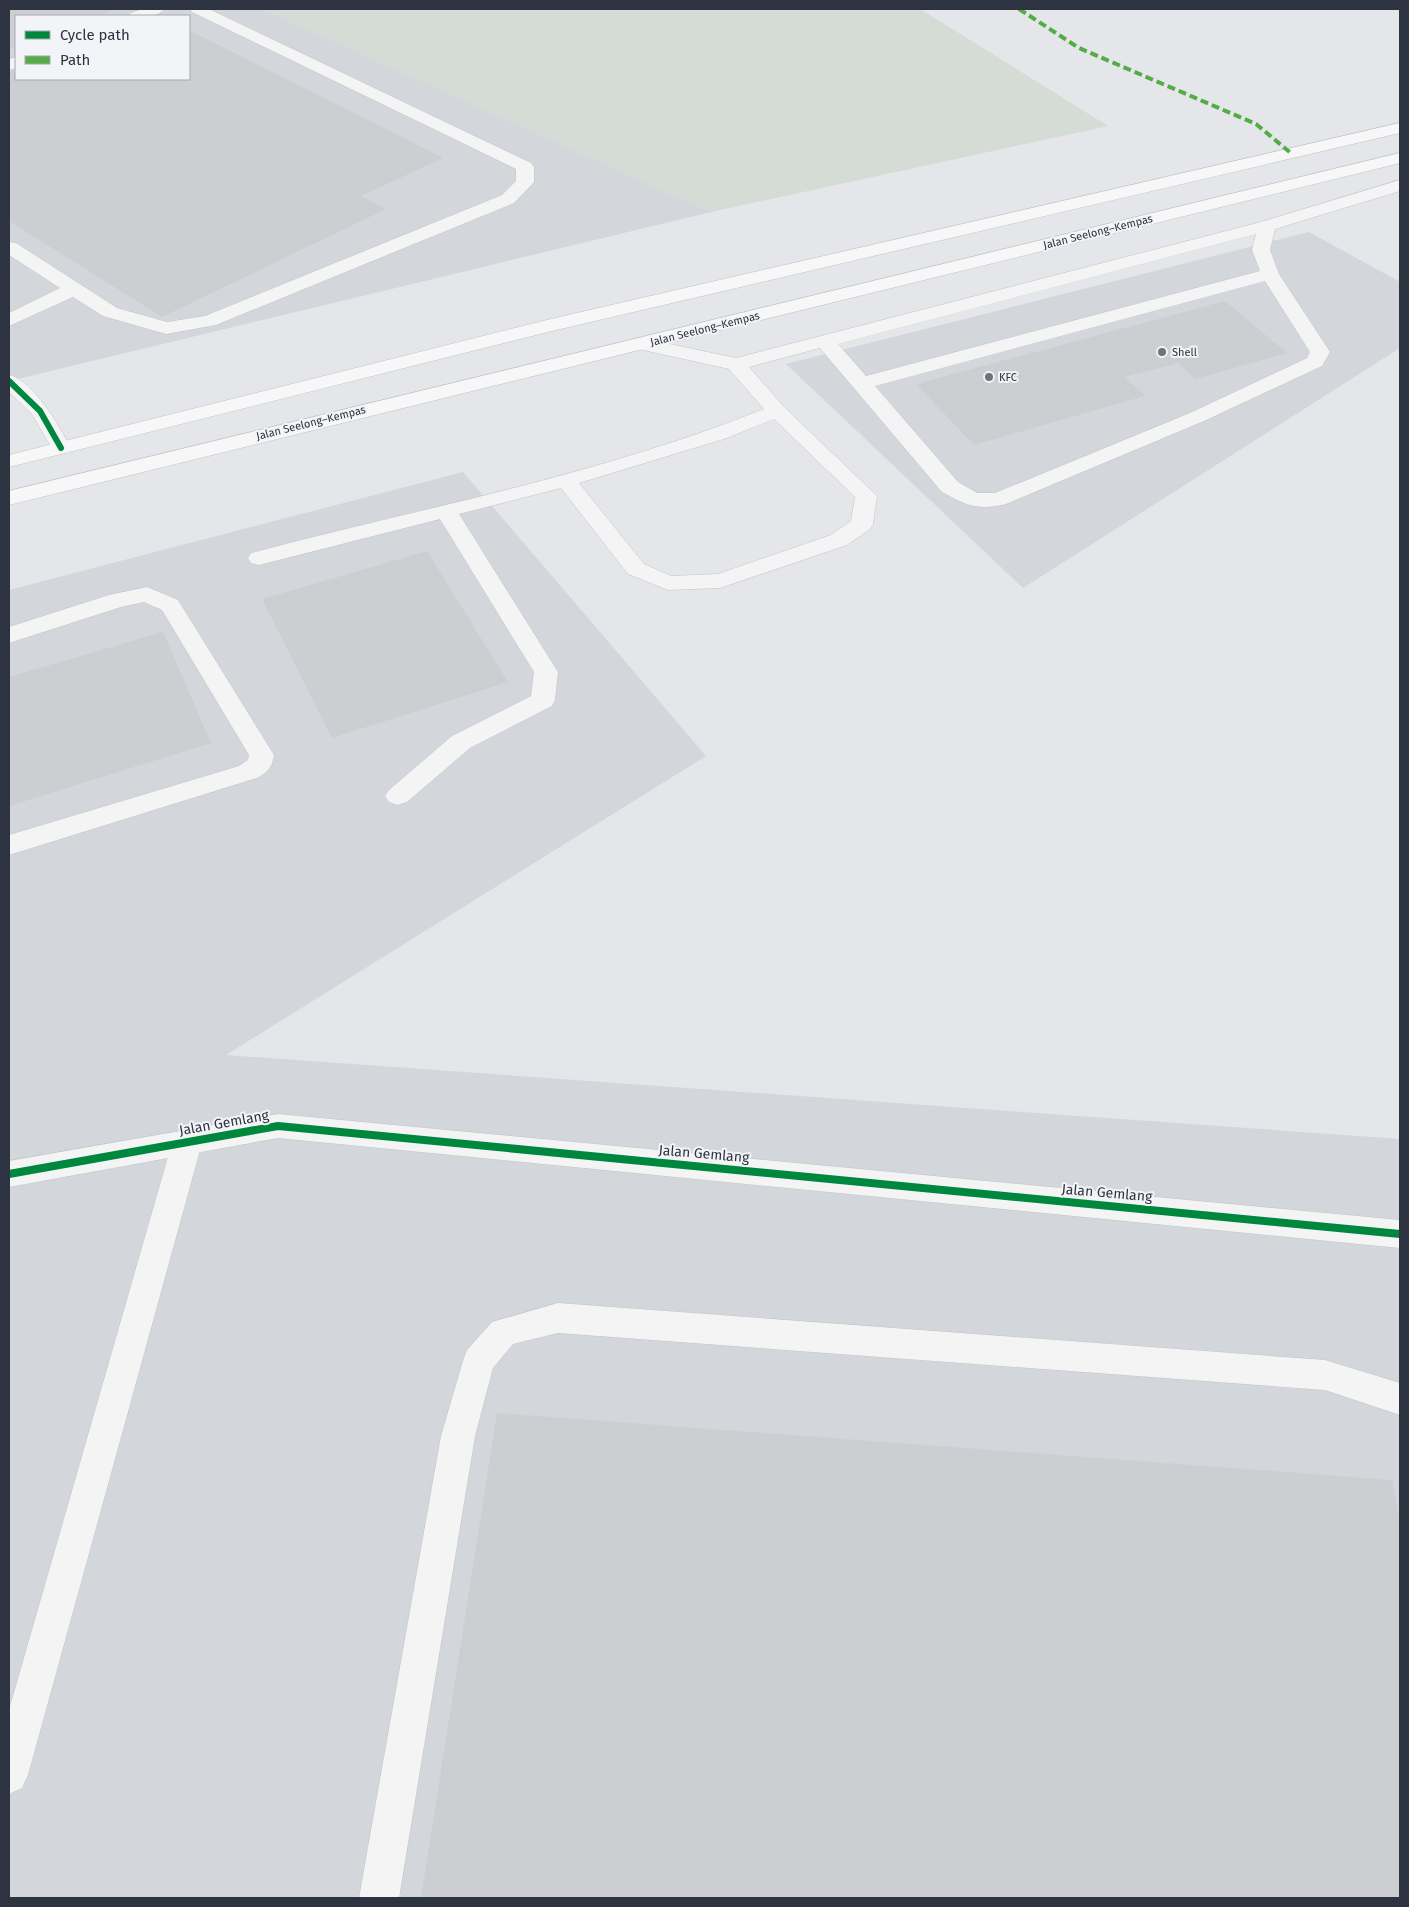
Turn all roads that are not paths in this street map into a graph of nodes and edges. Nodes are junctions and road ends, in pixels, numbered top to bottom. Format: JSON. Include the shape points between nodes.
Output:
{"nodes":[{"id":1,"x":156,"y":9,"type":"edge"},
{"id":2,"x":197,"y":9,"type":"edge"},
{"id":3,"x":139,"y":15,"type":"edge"},
{"id":4,"x":1400,"y":128,"type":"edge"},
{"id":5,"x":1400,"y":158,"type":"edge"},
{"id":6,"x":1400,"y":185,"type":"edge"},
{"id":7,"x":1400,"y":196,"type":"edge"},
{"id":8,"x":1267,"y":226,"type":"junction"},
{"id":9,"x":9,"y":247,"type":"edge"},
{"id":10,"x":1270,"y":274,"type":"junction"},
{"id":11,"x":74,"y":289,"type":"junction"},
{"id":12,"x":9,"y":320,"type":"edge"},
{"id":13,"x":825,"y":341,"type":"junction"},
{"id":14,"x":641,"y":344,"type":"junction"},
{"id":15,"x":736,"y":364,"type":"junction"},
{"id":16,"x":9,"y":381,"type":"edge"},
{"id":17,"x":860,"y":384,"type":"junction"},
{"id":18,"x":777,"y":411,"type":"junction"},
{"id":19,"x":62,"y":448,"type":"junction"},
{"id":20,"x":9,"y":461,"type":"edge"},
{"id":21,"x":566,"y":480,"type":"junction"},
{"id":22,"x":9,"y":498,"type":"edge"},
{"id":23,"x":446,"y":511,"type":"junction"},
{"id":24,"x":259,"y":558,"type":"dead end"},
{"id":25,"x":9,"y":636,"type":"edge"},
{"id":26,"x":398,"y":796,"type":"dead end"},
{"id":27,"x":9,"y":845,"type":"edge"},
{"id":28,"x":187,"y":1143,"type":"junction"},
{"id":29,"x":9,"y":1174,"type":"edge"},
{"id":30,"x":1400,"y":1234,"type":"edge"},
{"id":31,"x":1400,"y":1399,"type":"edge"},
{"id":32,"x":9,"y":1775,"type":"edge"},
{"id":33,"x":379,"y":1898,"type":"edge"}],
"edges":[{"from":1,"to":3,"type":"street"},
{"from":2,"to":11,"type":"street","via":[[525,167],[525,182],[508,199],[209,321],[166,328],[110,312]]},
{"from":4,"to":19,"type":"main road","via":[[552,325]]},
{"from":5,"to":14,"type":"main road","name":"Jalan Seelong–Kempas"},
{"from":6,"to":8,"type":"street"},
{"from":7,"to":8,"type":"street"},
{"from":8,"to":10,"type":"street","via":[[1261,250]]},
{"from":8,"to":13,"type":"street"},
{"from":9,"to":11,"type":"street"},
{"from":10,"to":17,"type":"street"},
{"from":10,"to":17,"type":"street","via":[[1320,352],[1315,362],[1197,417],[998,499],[973,500],[950,488]]},
{"from":11,"to":12,"type":"street"},
{"from":13,"to":15,"type":"street"},
{"from":13,"to":17,"type":"street"},
{"from":14,"to":15,"type":"street"},
{"from":14,"to":22,"type":"main road","name":"Jalan Seelong–Kempas"},
{"from":15,"to":18,"type":"street"},
{"from":16,"to":19,"type":"street","via":[[40,411]]},
{"from":18,"to":21,"type":"street","via":[[720,434]]},
{"from":18,"to":21,"type":"street","via":[[866,496],[862,524],[839,540],[720,581],[668,583],[636,569]]},
{"from":19,"to":20,"type":"main road"},
{"from":21,"to":23,"type":"street"},
{"from":23,"to":24,"type":"street"},
{"from":23,"to":26,"type":"street","via":[[546,672],[543,700],[461,742]]},
{"from":25,"to":27,"type":"street","via":[[116,600],[147,594],[170,605],[262,755],[260,765],[248,772]]},
{"from":28,"to":29,"type":"street","name":"Jalan Gemlang"},
{"from":28,"to":30,"type":"street","name":"Jalan Gemlang","via":[[278,1126]]},
{"from":28,"to":32,"type":"street"},
{"from":31,"to":33,"type":"street","via":[[1325,1375],[1246,1369],[558,1318],[503,1332],[479,1361],[458,1436]]}]}
